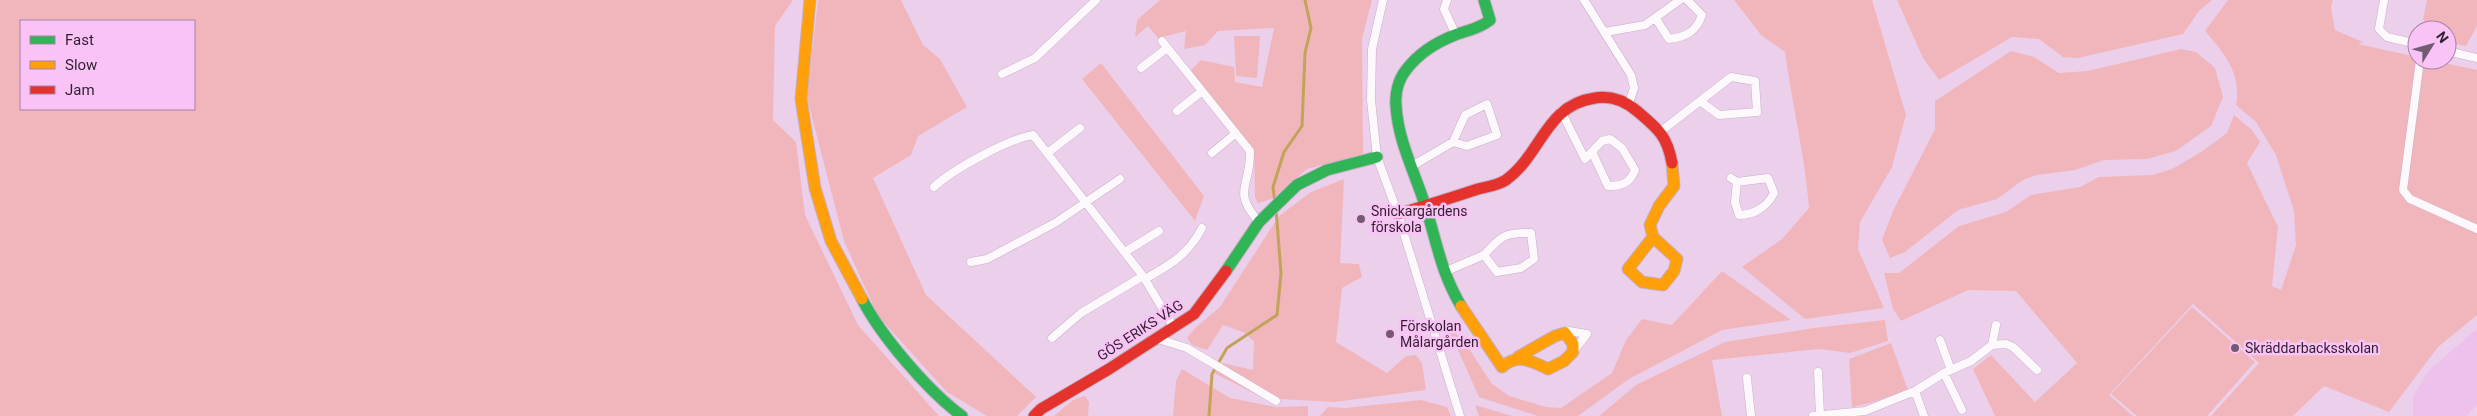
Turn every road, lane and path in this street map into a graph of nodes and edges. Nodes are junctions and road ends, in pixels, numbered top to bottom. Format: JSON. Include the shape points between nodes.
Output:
{"nodes":[{"id":1,"x":810,"y":0,"type":"edge"},
{"id":2,"x":1096,"y":0,"type":"edge"},
{"id":3,"x":1383,"y":0,"type":"edge"},
{"id":4,"x":1447,"y":0,"type":"edge"},
{"id":5,"x":1484,"y":0,"type":"edge"},
{"id":6,"x":1584,"y":0,"type":"edge"},
{"id":7,"x":1680,"y":0,"type":"edge"},
{"id":8,"x":1687,"y":0,"type":"edge"},
{"id":9,"x":2384,"y":0,"type":"edge"},
{"id":10,"x":1656,"y":19,"type":"junction"},
{"id":11,"x":1605,"y":32,"type":"junction"},
{"id":12,"x":1456,"y":35,"type":"junction"},
{"id":13,"x":2407,"y":42,"type":"edge"},
{"id":14,"x":2457,"y":53,"type":"edge"},
{"id":15,"x":2477,"y":58,"type":"edge"},
{"id":16,"x":1141,"y":68,"type":"dead end"},
{"id":17,"x":2419,"y":70,"type":"edge"},
{"id":18,"x":1002,"y":74,"type":"dead end"},
{"id":19,"x":1201,"y":92,"type":"junction"},
{"id":20,"x":1700,"y":101,"type":"junction"},
{"id":21,"x":1629,"y":103,"type":"junction"},
{"id":22,"x":1177,"y":111,"type":"dead end"},
{"id":23,"x":1561,"y":111,"type":"junction"},
{"id":24,"x":1080,"y":128,"type":"dead end"},
{"id":25,"x":1660,"y":132,"type":"junction"},
{"id":26,"x":1236,"y":134,"type":"junction"},
{"id":27,"x":1453,"y":142,"type":"junction"},
{"id":28,"x":1049,"y":152,"type":"junction"},
{"id":29,"x":1592,"y":152,"type":"junction"},
{"id":30,"x":1212,"y":153,"type":"dead end"},
{"id":31,"x":1377,"y":157,"type":"junction"},
{"id":32,"x":1412,"y":166,"type":"junction"},
{"id":33,"x":1120,"y":179,"type":"dead end"},
{"id":34,"x":1734,"y":180,"type":"joint"},
{"id":35,"x":934,"y":187,"type":"dead end"},
{"id":36,"x":1088,"y":202,"type":"junction"},
{"id":37,"x":1426,"y":205,"type":"junction"},
{"id":38,"x":1398,"y":214,"type":"junction"},
{"id":39,"x":1260,"y":222,"type":"junction"},
{"id":40,"x":1202,"y":228,"type":"dead end"},
{"id":41,"x":2477,"y":229,"type":"edge"},
{"id":42,"x":1159,"y":231,"type":"dead end"},
{"id":43,"x":1653,"y":237,"type":"junction"},
{"id":44,"x":1125,"y":252,"type":"junction"},
{"id":45,"x":1484,"y":255,"type":"junction"},
{"id":46,"x":971,"y":262,"type":"dead end"},
{"id":47,"x":1444,"y":272,"type":"junction"},
{"id":48,"x":1144,"y":278,"type":"junction"},
{"id":49,"x":1996,"y":325,"type":"dead end"},
{"id":50,"x":1173,"y":326,"type":"junction"},
{"id":51,"x":1565,"y":334,"type":"junction"},
{"id":52,"x":1052,"y":338,"type":"dead end"},
{"id":53,"x":1155,"y":338,"type":"junction"},
{"id":54,"x":1940,"y":340,"type":"dead end"},
{"id":55,"x":1992,"y":345,"type":"junction"},
{"id":56,"x":1573,"y":352,"type":"junction"},
{"id":57,"x":1518,"y":357,"type":"junction"},
{"id":58,"x":2037,"y":370,"type":"dead end"},
{"id":59,"x":1948,"y":371,"type":"junction"},
{"id":60,"x":1818,"y":372,"type":"dead end"},
{"id":61,"x":1747,"y":378,"type":"dead end"},
{"id":62,"x":1915,"y":391,"type":"junction"},
{"id":63,"x":1276,"y":401,"type":"dead end"},
{"id":64,"x":1962,"y":410,"type":"dead end"},
{"id":65,"x":1865,"y":414,"type":"edge"},
{"id":66,"x":962,"y":416,"type":"edge"},
{"id":67,"x":1034,"y":416,"type":"edge"},
{"id":68,"x":1460,"y":416,"type":"edge"},
{"id":69,"x":1751,"y":416,"type":"edge"},
{"id":70,"x":1816,"y":416,"type":"edge"},
{"id":71,"x":1924,"y":416,"type":"edge"}],
"edges":[{"from":1,"to":66,"type":"street","via":[[801,99],[815,188],[831,241],[873,321],[943,402]]},
{"from":2,"to":18,"type":"street","via":[[1035,58]]},
{"from":3,"to":31,"type":"street","via":[[1372,49],[1371,100]]},
{"from":4,"to":12,"type":"street","via":[[1444,9]]},
{"from":5,"to":12,"type":"street","via":[[1490,20],[1478,30]]},
{"from":6,"to":11,"type":"street"},
{"from":7,"to":10,"type":"street"},
{"from":8,"to":10,"type":"street","via":[[1702,15],[1698,27],[1684,38],[1669,40]]},
{"from":9,"to":13,"type":"street","via":[[2379,29],[2387,37]]},
{"from":10,"to":11,"type":"street","via":[[1645,25]]},
{"from":11,"to":21,"type":"street","via":[[1631,75],[1634,88]]},
{"from":12,"to":32,"type":"street","via":[[1432,47],[1411,65],[1402,75],[1395,94],[1402,138]]},
{"from":14,"to":15,"type":"street"},
{"from":16,"to":19,"type":"street","via":[[1164,45]]},
{"from":17,"to":41,"type":"street","via":[[2403,190],[2410,199]]},
{"from":19,"to":22,"type":"street"},
{"from":19,"to":26,"type":"street"},
{"from":20,"to":20,"type":"street","via":[[1731,77],[1755,81],[1757,112],[1719,115]]},
{"from":20,"to":25,"type":"street"},
{"from":21,"to":23,"type":"street","via":[[1612,97],[1587,97]]},
{"from":21,"to":25,"type":"street"},
{"from":23,"to":29,"type":"street","via":[[1585,159]]},
{"from":23,"to":37,"type":"street","via":[[1518,172],[1505,181]]},
{"from":24,"to":28,"type":"street"},
{"from":25,"to":43,"type":"street","via":[[1673,164],[1674,186],[1650,225]]},
{"from":26,"to":30,"type":"street"},
{"from":26,"to":39,"type":"street","via":[[1250,151],[1251,162],[1243,197]]},
{"from":27,"to":27,"type":"street","via":[[1467,146],[1497,135],[1487,104],[1465,115]]},
{"from":27,"to":32,"type":"street"},
{"from":28,"to":35,"type":"street","via":[[1033,135],[1022,137],[943,178]]},
{"from":28,"to":36,"type":"street"},
{"from":29,"to":29,"type":"street","via":[[1602,141],[1610,139],[1622,148],[1635,170],[1631,180],[1620,186],[1608,186]]},
{"from":31,"to":38,"type":"street"},
{"from":31,"to":39,"type":"street","name":"GÖS ERIKS VÄG","via":[[1327,170],[1297,185]]},
{"from":32,"to":37,"type":"street"},
{"from":33,"to":36,"type":"street"},
{"from":34,"to":34,"type":"street","via":[[1768,178],[1774,193],[1770,201],[1752,215],[1739,215]]},
{"from":36,"to":44,"type":"street"},
{"from":36,"to":46,"type":"street","via":[[987,259]]},
{"from":37,"to":38,"type":"street"},
{"from":37,"to":47,"type":"street"},
{"from":38,"to":68,"type":"street"},
{"from":39,"to":50,"type":"street","name":"GÖS ERIKS VÄG","via":[[1194,314]]},
{"from":40,"to":48,"type":"street","via":[[1180,258]]},
{"from":42,"to":44,"type":"street"},
{"from":43,"to":43,"type":"street","via":[[1628,269],[1642,282],[1663,285],[1674,271],[1677,259]]},
{"from":44,"to":48,"type":"street"},
{"from":45,"to":45,"type":"street","via":[[1498,272],[1521,268],[1534,260],[1531,233],[1513,232],[1499,237]]},
{"from":45,"to":47,"type":"street"},
{"from":47,"to":57,"type":"street","via":[[1469,318],[1502,367],[1510,359]]},
{"from":48,"to":50,"type":"street"},
{"from":48,"to":52,"type":"street","via":[[1081,313]]},
{"from":49,"to":55,"type":"street"},
{"from":50,"to":53,"type":"street","name":"GÖS ERIKS VÄG"},
{"from":51,"to":56,"type":"street","via":[[1573,344]]},
{"from":51,"to":56,"type":"street","via":[[1568,331],[1586,334]]},
{"from":51,"to":57,"type":"street","via":[[1555,336]]},
{"from":53,"to":63,"type":"street","via":[[1187,348]]},
{"from":53,"to":67,"type":"street","name":"GÖS ERIKS VÄG"},
{"from":54,"to":59,"type":"street"},
{"from":55,"to":58,"type":"street","via":[[2013,347]]},
{"from":55,"to":59,"type":"street","via":[[1971,361]]},
{"from":56,"to":57,"type":"street","via":[[1548,369]]},
{"from":59,"to":62,"type":"street"},
{"from":59,"to":64,"type":"street"},
{"from":60,"to":70,"type":"street"},
{"from":61,"to":69,"type":"street"},
{"from":62,"to":65,"type":"street"},
{"from":62,"to":71,"type":"street"},
{"from":65,"to":70,"type":"street"}]}
